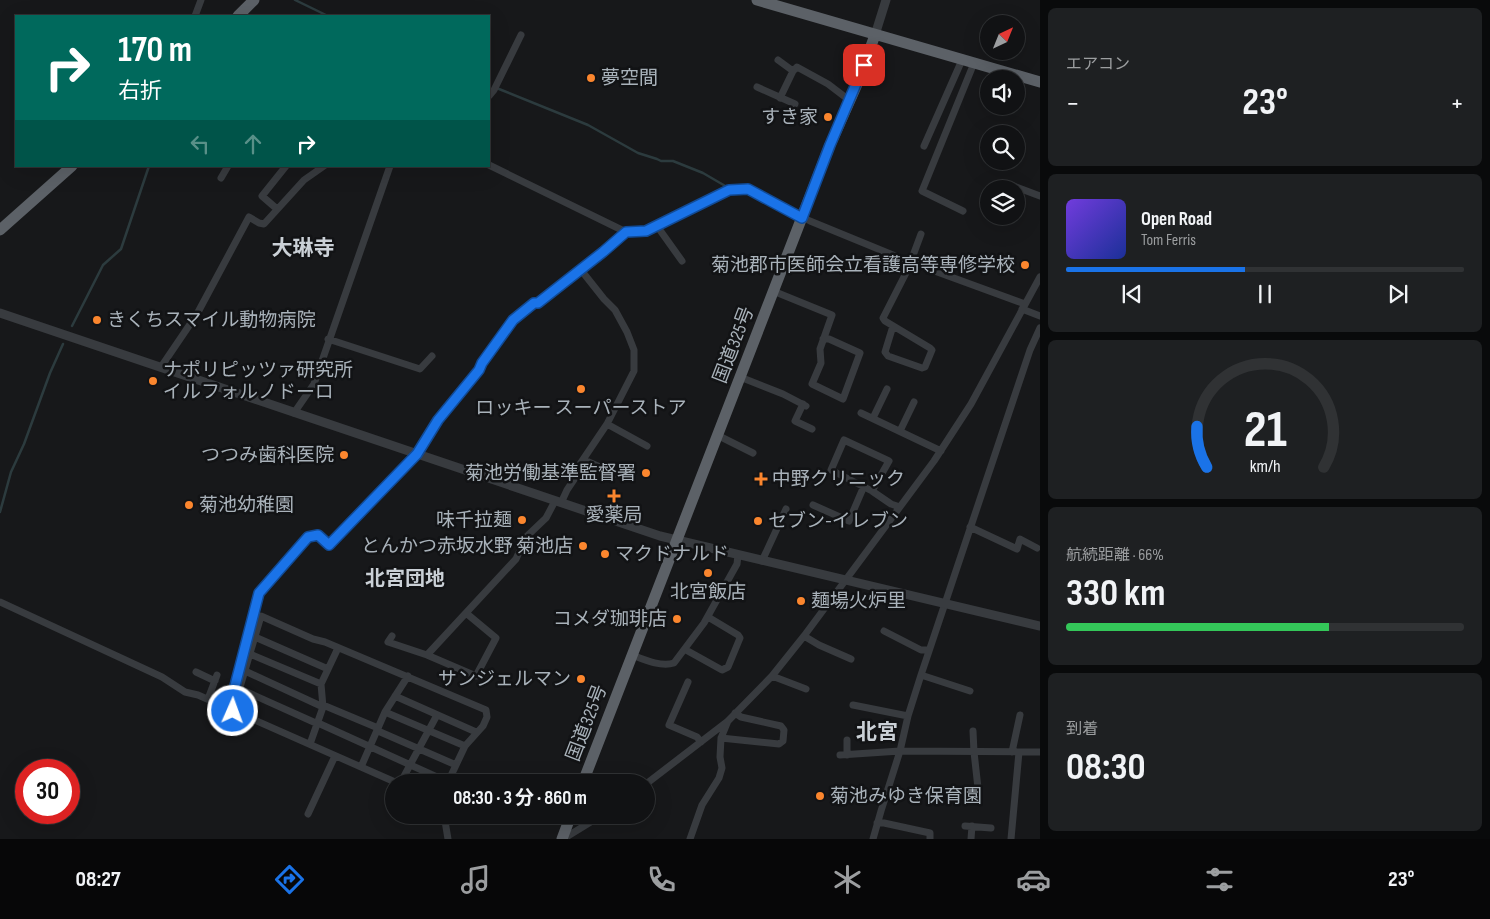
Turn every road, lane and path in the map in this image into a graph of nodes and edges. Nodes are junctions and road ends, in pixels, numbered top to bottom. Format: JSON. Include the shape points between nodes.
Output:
{"nodes":[{"id":1,"x":201,"y":0,"type":"edge"},
{"id":2,"x":254,"y":0,"type":"edge"},
{"id":3,"x":757,"y":0,"type":"edge"},
{"id":4,"x":886,"y":0,"type":"edge"},
{"id":5,"x":195,"y":15,"type":"edge"},
{"id":6,"x":239,"y":15,"type":"edge"},
{"id":7,"x":521,"y":35,"type":"dead end"},
{"id":8,"x":875,"y":35,"type":"junction"},
{"id":9,"x":778,"y":60,"type":"dead end"},
{"id":10,"x":962,"y":60,"type":"junction"},
{"id":11,"x":974,"y":63,"type":"junction"},
{"id":12,"x":793,"y":70,"type":"junction"},
{"id":13,"x":1040,"y":82,"type":"edge"},
{"id":14,"x":758,"y":87,"type":"dead end"},
{"id":15,"x":490,"y":95,"type":"edge"},
{"id":16,"x":780,"y":98,"type":"junction"},
{"id":17,"x":849,"y":100,"type":"junction"},
{"id":18,"x":795,"y":104,"type":"dead end"},
{"id":19,"x":924,"y":146,"type":"dead end"},
{"id":20,"x":490,"y":165,"type":"edge"},
{"id":21,"x":71,"y":167,"type":"edge"},
{"id":22,"x":227,"y":167,"type":"edge"},
{"id":23,"x":285,"y":167,"type":"edge"},
{"id":24,"x":390,"y":167,"type":"edge"},
{"id":25,"x":315,"y":168,"type":"edge"},
{"id":26,"x":220,"y":178,"type":"dead end"},
{"id":27,"x":1025,"y":190,"type":"edge"},
{"id":28,"x":1040,"y":196,"type":"edge"},
{"id":29,"x":277,"y":209,"type":"junction"},
{"id":30,"x":963,"y":211,"type":"dead end"},
{"id":31,"x":802,"y":218,"type":"junction"},
{"id":32,"x":657,"y":226,"type":"junction"},
{"id":33,"x":0,"y":230,"type":"edge"},
{"id":34,"x":626,"y":232,"type":"junction"},
{"id":35,"x":921,"y":234,"type":"dead end"},
{"id":36,"x":682,"y":261,"type":"dead end"},
{"id":37,"x":910,"y":262,"type":"junction"},
{"id":38,"x":581,"y":270,"type":"junction"},
{"id":39,"x":1040,"y":277,"type":"edge"},
{"id":40,"x":774,"y":291,"type":"junction"},
{"id":41,"x":1024,"y":306,"type":"junction"},
{"id":42,"x":0,"y":313,"type":"edge"},
{"id":43,"x":1040,"y":316,"type":"edge"},
{"id":44,"x":893,"y":326,"type":"junction"},
{"id":45,"x":1040,"y":328,"type":"edge"},
{"id":46,"x":328,"y":339,"type":"junction"},
{"id":47,"x":823,"y":339,"type":"junction"},
{"id":48,"x":432,"y":356,"type":"dead end"},
{"id":49,"x":160,"y":367,"type":"junction"},
{"id":50,"x":740,"y":377,"type":"junction"},
{"id":51,"x":887,"y":389,"type":"dead end"},
{"id":52,"x":914,"y":402,"type":"dead end"},
{"id":53,"x":294,"y":413,"type":"junction"},
{"id":54,"x":861,"y":413,"type":"dead end"},
{"id":55,"x":873,"y":418,"type":"junction"},
{"id":56,"x":607,"y":424,"type":"junction"},
{"id":57,"x":812,"y":429,"type":"dead end"},
{"id":58,"x":900,"y":431,"type":"junction"},
{"id":59,"x":717,"y":436,"type":"junction"},
{"id":60,"x":647,"y":446,"type":"dead end"},
{"id":61,"x":941,"y":451,"type":"junction"},
{"id":62,"x":753,"y":453,"type":"dead end"},
{"id":63,"x":417,"y":454,"type":"junction"},
{"id":64,"x":584,"y":460,"type":"junction"},
{"id":65,"x":616,"y":474,"type":"dead end"},
{"id":66,"x":864,"y":486,"type":"junction"},
{"id":67,"x":872,"y":491,"type":"junction"},
{"id":68,"x":558,"y":502,"type":"junction"},
{"id":69,"x":813,"y":505,"type":"dead end"},
{"id":70,"x":900,"y":507,"type":"junction"},
{"id":71,"x":786,"y":509,"type":"dead end"},
{"id":72,"x":970,"y":527,"type":"junction"},
{"id":73,"x":676,"y":540,"type":"junction"},
{"id":74,"x":1037,"y":548,"type":"dead end"},
{"id":75,"x":738,"y":555,"type":"junction"},
{"id":76,"x":762,"y":561,"type":"junction"},
{"id":77,"x":844,"y":580,"type":"junction"},
{"id":78,"x":0,"y":602,"type":"edge"},
{"id":79,"x":945,"y":603,"type":"junction"},
{"id":80,"x":466,"y":613,"type":"junction"},
{"id":81,"x":708,"y":617,"type":"junction"},
{"id":82,"x":1040,"y":626,"type":"edge"},
{"id":83,"x":884,"y":630,"type":"dead end"},
{"id":84,"x":804,"y":636,"type":"junction"},
{"id":85,"x":255,"y":637,"type":"junction"},
{"id":86,"x":389,"y":642,"type":"dead end"},
{"id":87,"x":338,"y":648,"type":"junction"},
{"id":88,"x":686,"y":650,"type":"junction"},
{"id":89,"x":929,"y":650,"type":"junction"},
{"id":90,"x":250,"y":654,"type":"junction"},
{"id":91,"x":632,"y":654,"type":"junction"},
{"id":92,"x":427,"y":656,"type":"junction"},
{"id":93,"x":851,"y":659,"type":"dead end"},
{"id":94,"x":328,"y":670,"type":"junction"},
{"id":95,"x":245,"y":671,"type":"junction"},
{"id":96,"x":196,"y":672,"type":"dead end"},
{"id":97,"x":921,"y":675,"type":"junction"},
{"id":98,"x":408,"y":676,"type":"junction"},
{"id":99,"x":772,"y":676,"type":"junction"},
{"id":100,"x":688,"y":682,"type":"dead end"},
{"id":101,"x":321,"y":684,"type":"junction"},
{"id":102,"x":240,"y":689,"type":"junction"},
{"id":103,"x":806,"y":689,"type":"dead end"},
{"id":104,"x":970,"y":691,"type":"dead end"},
{"id":105,"x":395,"y":696,"type":"junction"},
{"id":106,"x":208,"y":699,"type":"junction"},
{"id":107,"x":853,"y":705,"type":"dead end"},
{"id":108,"x":323,"y":706,"type":"junction"},
{"id":109,"x":231,"y":710,"type":"junction"},
{"id":110,"x":385,"y":712,"type":"junction"},
{"id":111,"x":437,"y":714,"type":"junction"},
{"id":112,"x":735,"y":714,"type":"junction"},
{"id":113,"x":1020,"y":715,"type":"dead end"},
{"id":114,"x":908,"y":716,"type":"junction"},
{"id":115,"x":728,"y":721,"type":"junction"},
{"id":116,"x":318,"y":724,"type":"junction"},
{"id":117,"x":378,"y":730,"type":"junction"},
{"id":118,"x":429,"y":731,"type":"junction"},
{"id":119,"x":974,"y":731,"type":"dead end"},
{"id":120,"x":476,"y":732,"type":"junction"},
{"id":121,"x":721,"y":738,"type":"junction"},
{"id":122,"x":847,"y":740,"type":"dead end"},
{"id":123,"x":701,"y":742,"type":"junction"},
{"id":124,"x":310,"y":744,"type":"junction"},
{"id":125,"x":465,"y":746,"type":"junction"},
{"id":126,"x":370,"y":747,"type":"junction"},
{"id":127,"x":418,"y":749,"type":"junction"},
{"id":128,"x":900,"y":751,"type":"junction"},
{"id":129,"x":974,"y":752,"type":"junction"},
{"id":130,"x":1016,"y":752,"type":"junction"},
{"id":131,"x":1040,"y":752,"type":"edge"},
{"id":132,"x":335,"y":756,"type":"junction"},
{"id":133,"x":410,"y":765,"type":"junction"},
{"id":134,"x":456,"y":765,"type":"junction"},
{"id":135,"x":361,"y":766,"type":"junction"},
{"id":136,"x":405,"y":774,"type":"edge"},
{"id":137,"x":430,"y":774,"type":"edge"},
{"id":138,"x":452,"y":774,"type":"edge"},
{"id":139,"x":586,"y":774,"type":"edge"},
{"id":140,"x":385,"y":777,"type":"edge"},
{"id":141,"x":655,"y":777,"type":"edge"},
{"id":142,"x":978,"y":788,"type":"dead end"},
{"id":143,"x":308,"y":814,"type":"dead end"},
{"id":144,"x":877,"y":823,"type":"junction"},
{"id":145,"x":446,"y":824,"type":"edge"},
{"id":146,"x":568,"y":824,"type":"edge"},
{"id":147,"x":587,"y":824,"type":"edge"},
{"id":148,"x":991,"y":828,"type":"dead end"},
{"id":149,"x":448,"y":839,"type":"edge"},
{"id":150,"x":562,"y":839,"type":"edge"},
{"id":151,"x":690,"y":839,"type":"edge"},
{"id":152,"x":873,"y":839,"type":"edge"},
{"id":153,"x":930,"y":839,"type":"edge"},
{"id":154,"x":971,"y":839,"type":"edge"},
{"id":155,"x":1011,"y":839,"type":"edge"}],
"edges":[{"from":1,"to":5,"type":"street"},
{"from":2,"to":6,"type":"highway"},
{"from":3,"to":8,"type":"highway"},
{"from":4,"to":8,"type":"street"},
{"from":7,"to":15,"type":"street"},
{"from":8,"to":10,"type":"highway"},
{"from":8,"to":17,"type":"highway","name":"国道325号"},
{"from":9,"to":12,"type":"street"},
{"from":10,"to":11,"type":"highway"},
{"from":10,"to":19,"type":"street"},
{"from":11,"to":13,"type":"highway"},
{"from":11,"to":30,"type":"street","via":[[922,191]]},
{"from":12,"to":16,"type":"street"},
{"from":12,"to":17,"type":"street","via":[[800,67]]},
{"from":14,"to":16,"type":"street"},
{"from":16,"to":18,"type":"street"},
{"from":17,"to":31,"type":"highway","name":"国道325号"},
{"from":20,"to":34,"type":"street"},
{"from":21,"to":33,"type":"highway"},
{"from":22,"to":26,"type":"street"},
{"from":23,"to":29,"type":"street","via":[[262,196]]},
{"from":24,"to":46,"type":"street"},
{"from":25,"to":29,"type":"street"},
{"from":27,"to":28,"type":"street"},
{"from":29,"to":49,"type":"street","via":[[264,224],[249,217],[197,314]]},
{"from":31,"to":32,"type":"street","via":[[742,188],[714,196]]},
{"from":31,"to":37,"type":"street"},
{"from":31,"to":40,"type":"highway","name":"国道325号"},
{"from":32,"to":34,"type":"street","via":[[646,231]]},
{"from":32,"to":36,"type":"street"},
{"from":34,"to":38,"type":"street"},
{"from":35,"to":37,"type":"street"},
{"from":37,"to":41,"type":"street"},
{"from":37,"to":44,"type":"street","via":[[883,318]]},
{"from":38,"to":56,"type":"street","via":[[615,310],[634,350],[634,371]]},
{"from":38,"to":63,"type":"street","via":[[513,320],[479,370],[438,420]]},
{"from":39,"to":41,"type":"street"},
{"from":40,"to":47,"type":"street","via":[[832,315]]},
{"from":40,"to":50,"type":"highway","name":"国道325号"},
{"from":41,"to":43,"type":"street"},
{"from":41,"to":61,"type":"street","via":[[971,404]]},
{"from":42,"to":49,"type":"street"},
{"from":44,"to":44,"type":"street","via":[[932,350],[925,367],[888,356],[885,352]]},
{"from":45,"to":72,"type":"street"},
{"from":46,"to":48,"type":"street","via":[[420,369]]},
{"from":46,"to":53,"type":"street","via":[[314,384]]},
{"from":47,"to":47,"type":"street","via":[[821,364],[812,384],[843,399],[860,353]]},
{"from":49,"to":53,"type":"street"},
{"from":50,"to":57,"type":"street","via":[[804,405],[795,421]]},
{"from":50,"to":59,"type":"highway","name":"国道325号"},
{"from":51,"to":55,"type":"street"},
{"from":52,"to":58,"type":"street"},
{"from":53,"to":63,"type":"street"},
{"from":54,"to":55,"type":"street"},
{"from":55,"to":58,"type":"street"},
{"from":56,"to":60,"type":"street"},
{"from":56,"to":64,"type":"street"},
{"from":58,"to":61,"type":"street"},
{"from":59,"to":62,"type":"street"},
{"from":59,"to":73,"type":"highway","name":"国道325号"},
{"from":61,"to":70,"type":"street"},
{"from":63,"to":68,"type":"street"},
{"from":63,"to":109,"type":"street","via":[[329,545],[318,535],[308,537],[259,593]]},
{"from":64,"to":65,"type":"street"},
{"from":64,"to":68,"type":"street"},
{"from":66,"to":67,"type":"street"},
{"from":66,"to":67,"type":"street","via":[[831,470],[844,440],[889,461]]},
{"from":66,"to":69,"type":"street","via":[[849,521]]},
{"from":67,"to":70,"type":"street"},
{"from":68,"to":73,"type":"street"},
{"from":68,"to":80,"type":"street","via":[[526,538],[516,558]]},
{"from":70,"to":77,"type":"street"},
{"from":71,"to":76,"type":"street"},
{"from":72,"to":74,"type":"street","via":[[1018,549],[1020,539]]},
{"from":72,"to":79,"type":"street"},
{"from":73,"to":75,"type":"street"},
{"from":73,"to":91,"type":"highway","name":"国道325号"},
{"from":75,"to":76,"type":"street"},
{"from":75,"to":81,"type":"street","via":[[737,564]]},
{"from":76,"to":77,"type":"street"},
{"from":77,"to":79,"type":"street"},
{"from":77,"to":84,"type":"street"},
{"from":78,"to":106,"type":"street","via":[[162,678],[185,692]]},
{"from":79,"to":82,"type":"street"},
{"from":79,"to":89,"type":"street"},
{"from":80,"to":92,"type":"street"},
{"from":80,"to":92,"type":"street","via":[[496,638],[476,676]]},
{"from":81,"to":88,"type":"street"},
{"from":81,"to":88,"type":"street","via":[[740,638],[728,667],[722,670]]},
{"from":83,"to":89,"type":"street","via":[[921,650]]},
{"from":84,"to":93,"type":"street"},
{"from":84,"to":99,"type":"street"},
{"from":85,"to":87,"type":"street","via":[[261,616]]},
{"from":85,"to":90,"type":"street"},
{"from":85,"to":94,"type":"street"},
{"from":86,"to":92,"type":"street"},
{"from":87,"to":94,"type":"street"},
{"from":87,"to":98,"type":"street"},
{"from":88,"to":91,"type":"street","via":[[669,665]]},
{"from":89,"to":97,"type":"street"},
{"from":90,"to":95,"type":"street"},
{"from":90,"to":101,"type":"street"},
{"from":91,"to":139,"type":"highway","name":"国道325号"},
{"from":94,"to":101,"type":"street"},
{"from":95,"to":102,"type":"street"},
{"from":95,"to":108,"type":"street"},
{"from":96,"to":106,"type":"street","via":[[216,678]]},
{"from":97,"to":104,"type":"street"},
{"from":97,"to":114,"type":"street"},
{"from":98,"to":105,"type":"street"},
{"from":98,"to":120,"type":"street","via":[[486,710],[483,726]]},
{"from":99,"to":103,"type":"street"},
{"from":99,"to":112,"type":"street"},
{"from":100,"to":123,"type":"street","via":[[669,726],[697,737]]},
{"from":101,"to":108,"type":"street"},
{"from":102,"to":109,"type":"street"},
{"from":102,"to":116,"type":"street"},
{"from":105,"to":110,"type":"street"},
{"from":105,"to":111,"type":"street"},
{"from":106,"to":109,"type":"street"},
{"from":107,"to":114,"type":"street"},
{"from":108,"to":116,"type":"street"},
{"from":108,"to":117,"type":"street"},
{"from":109,"to":124,"type":"street"},
{"from":110,"to":117,"type":"street"},
{"from":110,"to":118,"type":"street"},
{"from":111,"to":118,"type":"street"},
{"from":111,"to":120,"type":"street"},
{"from":112,"to":115,"type":"street"},
{"from":112,"to":121,"type":"street","via":[[781,726],[783,741],[779,744]]},
{"from":113,"to":130,"type":"street"},
{"from":114,"to":128,"type":"street"},
{"from":115,"to":121,"type":"street"},
{"from":115,"to":123,"type":"street"},
{"from":116,"to":124,"type":"street"},
{"from":116,"to":126,"type":"street"},
{"from":117,"to":126,"type":"street"},
{"from":117,"to":127,"type":"street"},
{"from":118,"to":125,"type":"street"},
{"from":118,"to":127,"type":"street"},
{"from":119,"to":129,"type":"street"},
{"from":120,"to":125,"type":"street"},
{"from":121,"to":151,"type":"street","via":[[719,778],[702,805]]},
{"from":122,"to":128,"type":"street","via":[[844,755]]},
{"from":123,"to":141,"type":"street"},
{"from":124,"to":132,"type":"street"},
{"from":125,"to":134,"type":"street"},
{"from":126,"to":133,"type":"street"},
{"from":126,"to":135,"type":"street"},
{"from":127,"to":133,"type":"street"},
{"from":127,"to":134,"type":"street"},
{"from":128,"to":129,"type":"street"},
{"from":128,"to":144,"type":"street"},
{"from":129,"to":130,"type":"street"},
{"from":129,"to":142,"type":"street"},
{"from":130,"to":131,"type":"street"},
{"from":130,"to":155,"type":"street"},
{"from":132,"to":135,"type":"street"},
{"from":132,"to":143,"type":"street"},
{"from":133,"to":136,"type":"street"},
{"from":133,"to":137,"type":"street"},
{"from":134,"to":138,"type":"street"},
{"from":135,"to":140,"type":"street"},
{"from":144,"to":152,"type":"street"},
{"from":144,"to":153,"type":"street","via":[[930,833]]},
{"from":145,"to":149,"type":"street"},
{"from":146,"to":150,"type":"highway"},
{"from":147,"to":150,"type":"street"},
{"from":148,"to":154,"type":"street","via":[[969,826]]}]}
